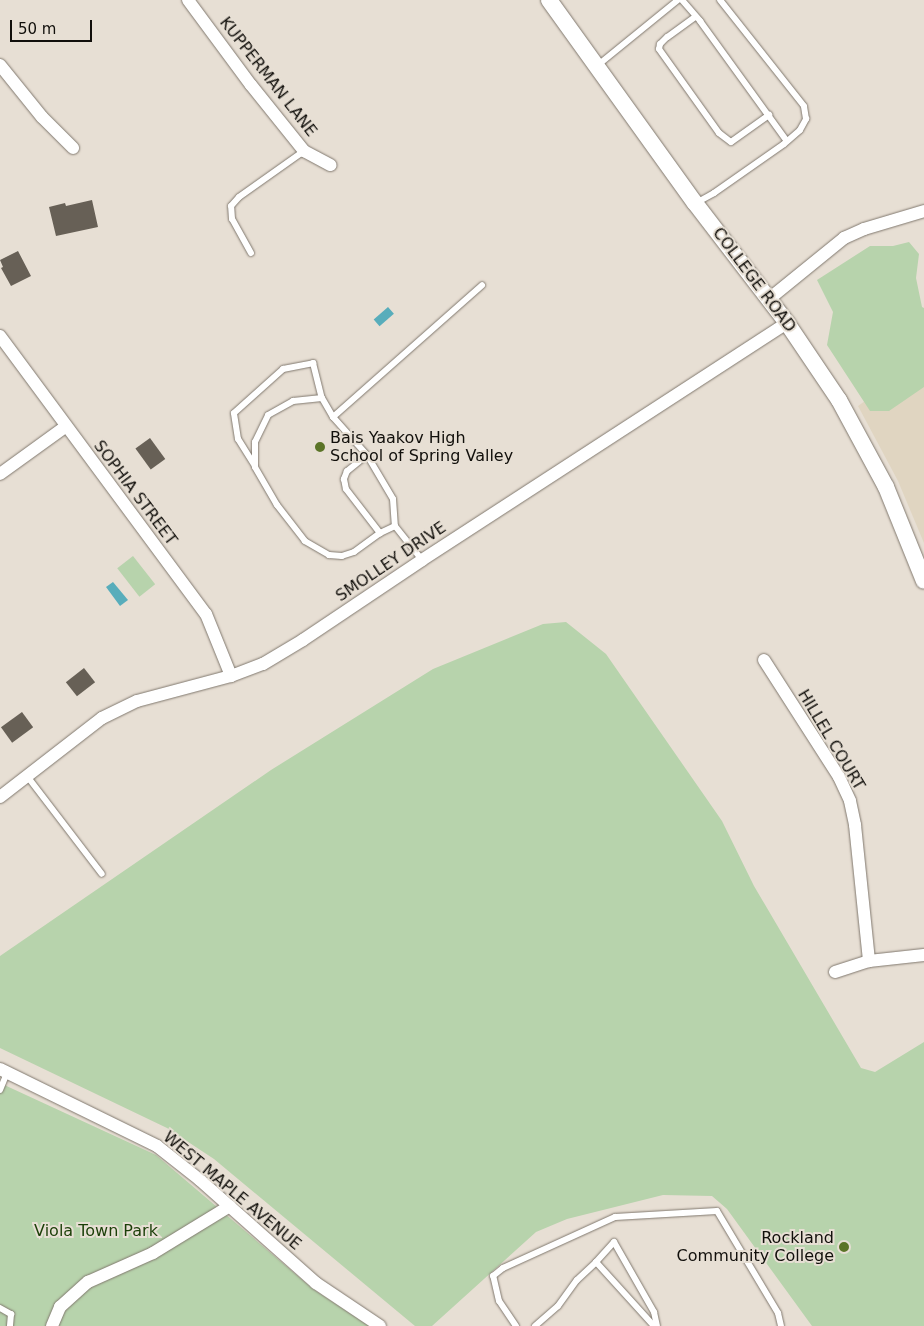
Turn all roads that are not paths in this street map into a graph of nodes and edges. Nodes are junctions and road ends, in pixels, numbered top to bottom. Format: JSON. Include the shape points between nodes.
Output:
{"nodes":[{"id":1,"x":188,"y":0,"type":"edge"},
{"id":2,"x":549,"y":0,"type":"edge"},
{"id":3,"x":680,"y":0,"type":"edge"},
{"id":4,"x":720,"y":0,"type":"edge"},
{"id":5,"x":695,"y":17,"type":"junction"},
{"id":6,"x":0,"y":65,"type":"edge"},
{"id":7,"x":597,"y":66,"type":"junction"},
{"id":8,"x":769,"y":115,"type":"junction"},
{"id":9,"x":787,"y":141,"type":"junction"},
{"id":10,"x":73,"y":148,"type":"dead end"},
{"id":11,"x":304,"y":151,"type":"junction"},
{"id":12,"x":330,"y":165,"type":"dead end"},
{"id":13,"x":695,"y":203,"type":"junction"},
{"id":14,"x":924,"y":211,"type":"edge"},
{"id":15,"x":251,"y":253,"type":"dead end"},
{"id":16,"x":482,"y":285,"type":"dead end"},
{"id":17,"x":769,"y":298,"type":"junction"},
{"id":18,"x":787,"y":323,"type":"junction"},
{"id":19,"x":0,"y":336,"type":"edge"},
{"id":20,"x":322,"y":398,"type":"junction"},
{"id":21,"x":333,"y":417,"type":"junction"},
{"id":22,"x":65,"y":427,"type":"junction"},
{"id":23,"x":367,"y":455,"type":"junction"},
{"id":24,"x":255,"y":466,"type":"junction"},
{"id":25,"x":0,"y":474,"type":"edge"},
{"id":26,"x":395,"y":526,"type":"junction"},
{"id":27,"x":380,"y":533,"type":"junction"},
{"id":28,"x":422,"y":560,"type":"junction"},
{"id":29,"x":924,"y":581,"type":"edge"},
{"id":30,"x":764,"y":660,"type":"dead end"},
{"id":31,"x":231,"y":676,"type":"junction"},
{"id":32,"x":27,"y":776,"type":"junction"},
{"id":33,"x":0,"y":797,"type":"edge"},
{"id":34,"x":102,"y":874,"type":"dead end"},
{"id":35,"x":924,"y":955,"type":"edge"},
{"id":36,"x":869,"y":960,"type":"junction"},
{"id":37,"x":835,"y":972,"type":"dead end"},
{"id":38,"x":4,"y":1071,"type":"edge"},
{"id":39,"x":0,"y":1090,"type":"edge"},
{"id":40,"x":230,"y":1206,"type":"junction"},
{"id":41,"x":596,"y":1262,"type":"junction"},
{"id":42,"x":0,"y":1308,"type":"edge"},
{"id":43,"x":10,"y":1326,"type":"edge"},
{"id":44,"x":52,"y":1326,"type":"edge"},
{"id":45,"x":380,"y":1326,"type":"edge"},
{"id":46,"x":516,"y":1326,"type":"edge"},
{"id":47,"x":535,"y":1326,"type":"edge"},
{"id":48,"x":655,"y":1326,"type":"edge"},
{"id":49,"x":781,"y":1326,"type":"edge"}],
"edges":[{"from":1,"to":11,"type":"street","name":"KUPPERMAN LANE"},
{"from":2,"to":7,"type":"street","name":"COLLEGE ROAD"},
{"from":3,"to":5,"type":"lane"},
{"from":3,"to":7,"type":"lane"},
{"from":4,"to":9,"type":"lane","via":[[804,106],[804,125]]},
{"from":5,"to":8,"type":"lane"},
{"from":5,"to":8,"type":"lane","via":[[667,37],[659,49],[719,134],[731,142]]},
{"from":6,"to":10,"type":"street","via":[[42,117]]},
{"from":7,"to":13,"type":"street","name":"COLLEGE ROAD"},
{"from":8,"to":9,"type":"lane"},
{"from":9,"to":13,"type":"lane"},
{"from":11,"to":12,"type":"street","name":"KUPPERMAN LANE"},
{"from":11,"to":15,"type":"lane","via":[[231,206],[232,219]]},
{"from":13,"to":17,"type":"street","name":"COLLEGE ROAD"},
{"from":14,"to":17,"type":"street","via":[[844,238]]},
{"from":16,"to":21,"type":"lane"},
{"from":17,"to":18,"type":"street","name":"COLLEGE ROAD"},
{"from":18,"to":28,"type":"street","name":"SMOLLEY DRIVE"},
{"from":18,"to":29,"type":"street","name":"COLLEGE ROAD","via":[[857,430],[899,515]]},
{"from":19,"to":22,"type":"street","name":"SOPHIA STREET"},
{"from":20,"to":21,"type":"lane"},
{"from":20,"to":24,"type":"lane","via":[[292,401],[268,415],[255,442]]},
{"from":20,"to":24,"type":"lane","via":[[314,362],[283,369],[234,413],[238,439]]},
{"from":21,"to":23,"type":"lane"},
{"from":22,"to":25,"type":"street"},
{"from":22,"to":31,"type":"street","name":"SOPHIA STREET","via":[[206,614]]},
{"from":23,"to":26,"type":"lane","via":[[392,499]]},
{"from":23,"to":27,"type":"lane","via":[[347,471],[344,479],[346,489]]},
{"from":24,"to":27,"type":"lane","via":[[304,541],[316,550],[342,556],[354,552]]},
{"from":26,"to":27,"type":"lane"},
{"from":26,"to":28,"type":"lane"},
{"from":28,"to":31,"type":"street","name":"SMOLLEY DRIVE","via":[[303,640],[263,664]]},
{"from":30,"to":36,"type":"street","name":"HILLEL COURT","via":[[839,778],[850,801]]},
{"from":31,"to":32,"type":"street","name":"SMOLLEY DRIVE","via":[[137,702],[102,718]]},
{"from":32,"to":33,"type":"street","name":"SMOLLEY DRIVE"},
{"from":32,"to":34,"type":"lane"},
{"from":35,"to":36,"type":"street"},
{"from":36,"to":37,"type":"street"},
{"from":38,"to":39,"type":"lane"},
{"from":38,"to":40,"type":"street","name":"WEST MAPLE AVENUE","via":[[157,1146]]},
{"from":40,"to":44,"type":"street","via":[[152,1253],[88,1282],[60,1307]]},
{"from":40,"to":45,"type":"street","name":"WEST MAPLE AVENUE","via":[[316,1283]]},
{"from":41,"to":47,"type":"lane","via":[[577,1280],[558,1306]]},
{"from":41,"to":48,"type":"lane"},
{"from":41,"to":48,"type":"lane","via":[[614,1242],[654,1312]]},
{"from":42,"to":43,"type":"lane","via":[[11,1314]]},
{"from":46,"to":49,"type":"lane","via":[[499,1301],[493,1276],[503,1268],[615,1217],[717,1212],[778,1314]]}]}
